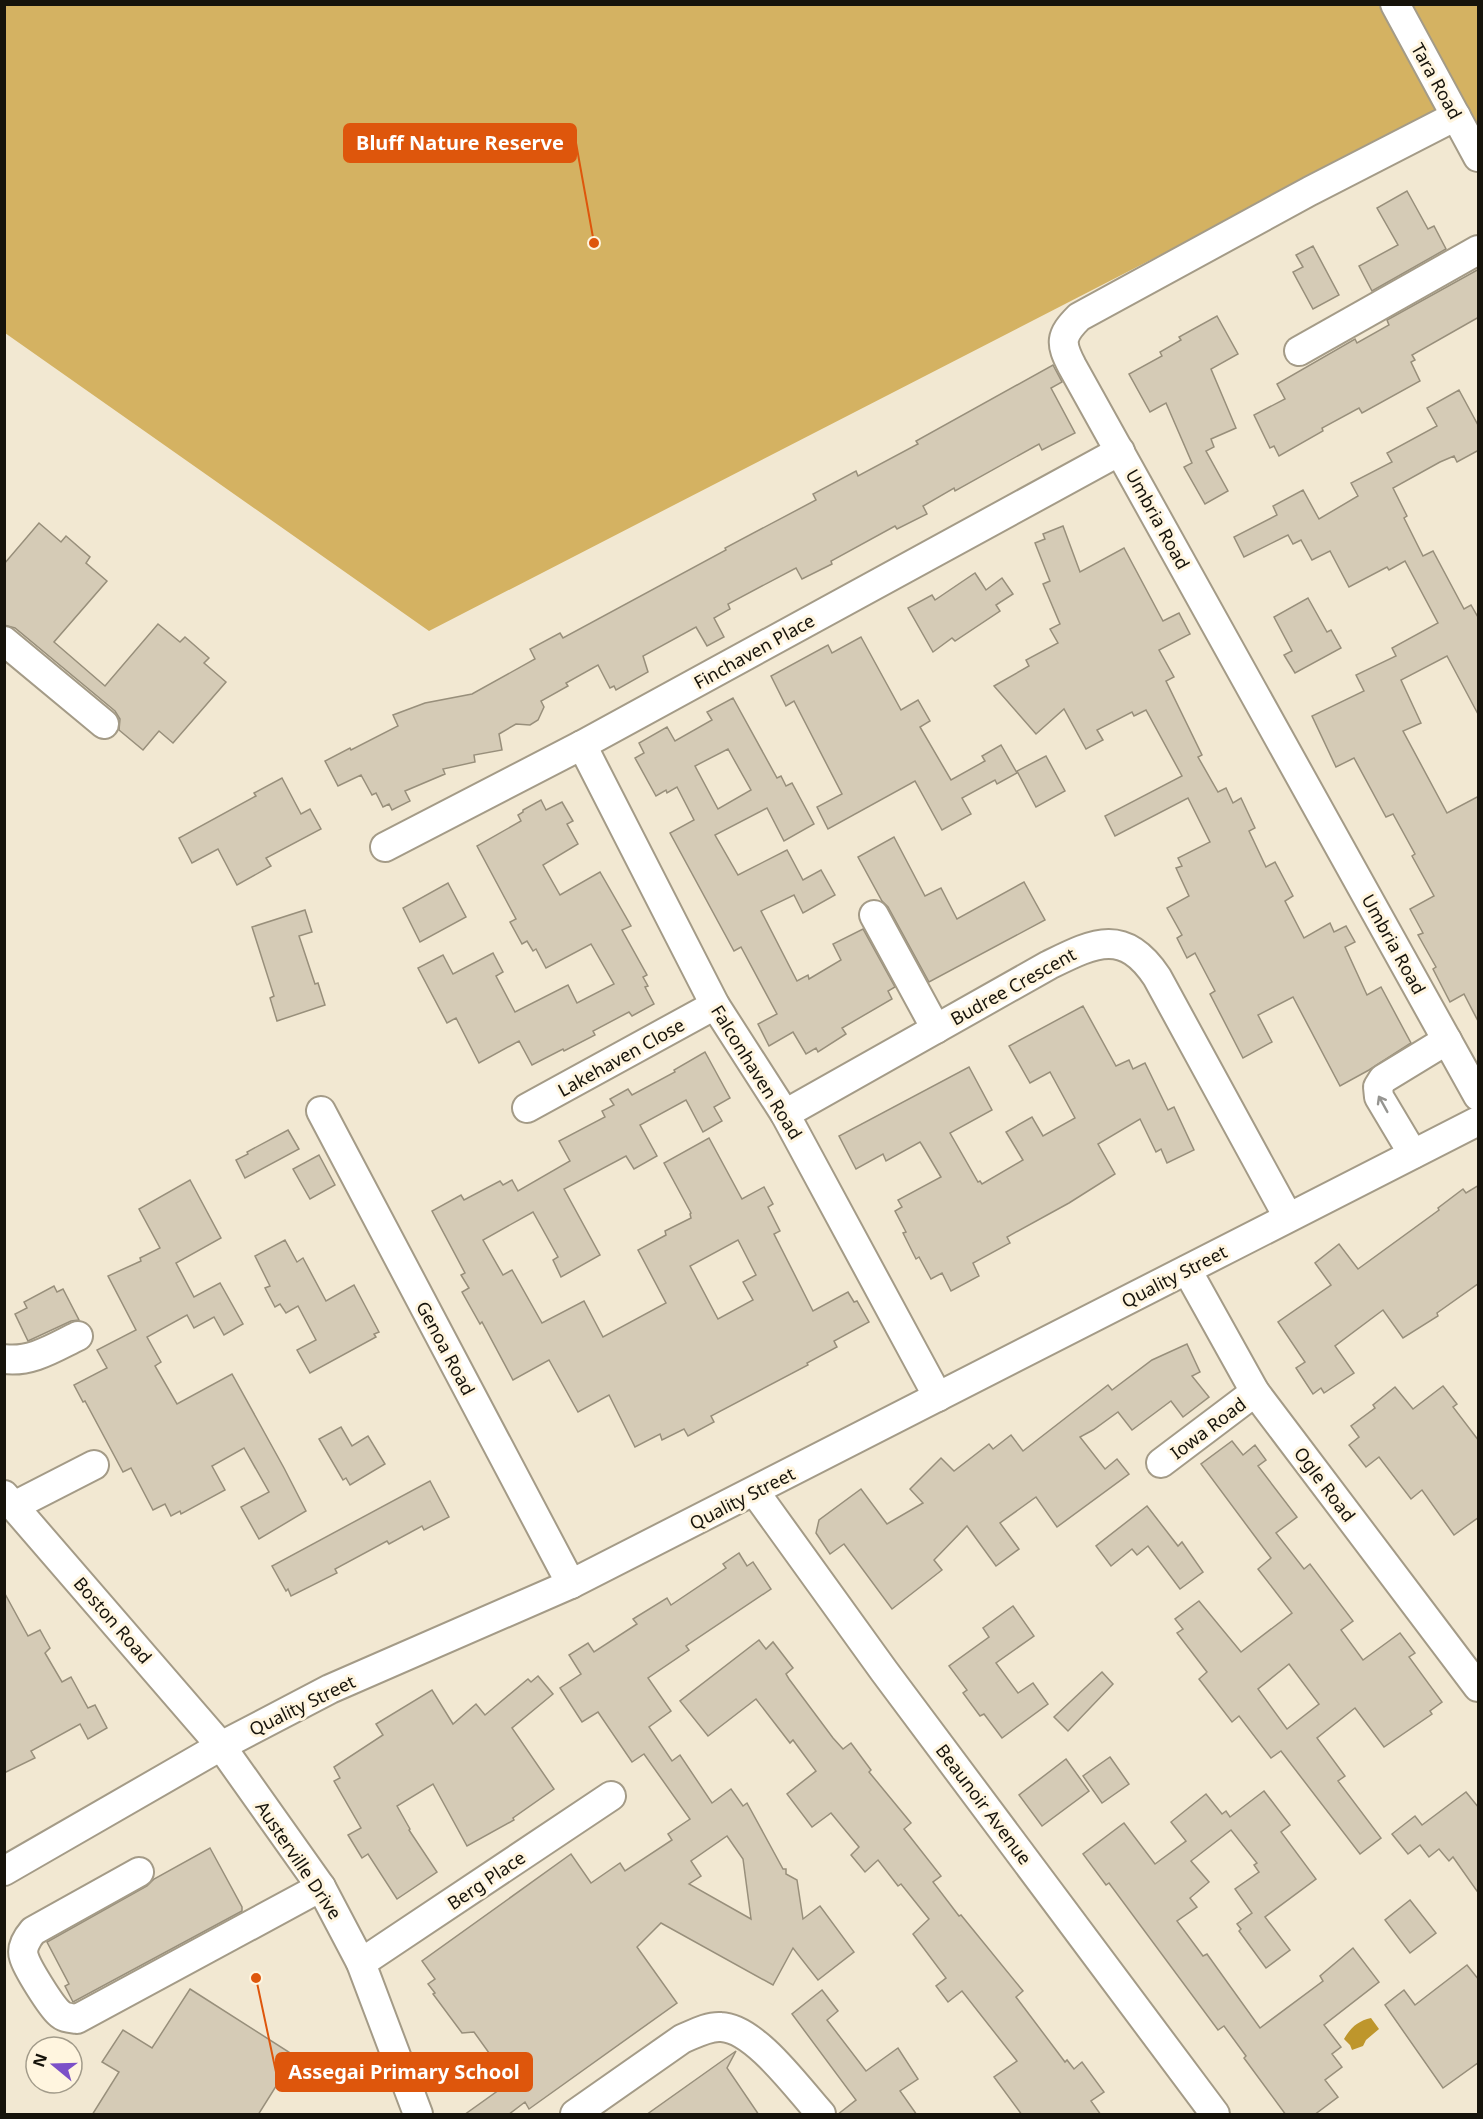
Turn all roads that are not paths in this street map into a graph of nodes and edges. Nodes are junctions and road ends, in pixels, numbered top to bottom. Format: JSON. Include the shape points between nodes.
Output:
{"nodes":[{"id":1,"x":1395,"y":4,"type":"edge"},
{"id":2,"x":1456,"y":116,"type":"junction"},
{"id":3,"x":1479,"y":157,"type":"edge"},
{"id":4,"x":1479,"y":250,"type":"edge"},
{"id":5,"x":1299,"y":351,"type":"dead end"},
{"id":6,"x":1120,"y":451,"type":"junction"},
{"id":7,"x":4,"y":641,"type":"edge"},
{"id":8,"x":104,"y":724,"type":"dead end"},
{"id":9,"x":582,"y":745,"type":"junction"},
{"id":10,"x":385,"y":847,"type":"dead end"},
{"id":11,"x":874,"y":915,"type":"dead end"},
{"id":12,"x":715,"y":1005,"type":"junction"},
{"id":13,"x":936,"y":1029,"type":"junction"},
{"id":14,"x":1447,"y":1040,"type":"junction"},
{"id":15,"x":1479,"y":1096,"type":"edge"},
{"id":16,"x":527,"y":1108,"type":"dead end"},
{"id":17,"x":321,"y":1111,"type":"dead end"},
{"id":18,"x":785,"y":1114,"type":"junction"},
{"id":19,"x":1479,"y":1121,"type":"edge"},
{"id":20,"x":1413,"y":1154,"type":"junction"},
{"id":21,"x":1288,"y":1217,"type":"junction"},
{"id":22,"x":1187,"y":1270,"type":"junction"},
{"id":23,"x":78,"y":1336,"type":"dead end"},
{"id":24,"x":4,"y":1359,"type":"edge"},
{"id":25,"x":1255,"y":1392,"type":"junction"},
{"id":26,"x":938,"y":1397,"type":"junction"},
{"id":27,"x":1161,"y":1463,"type":"dead end"},
{"id":28,"x":94,"y":1466,"type":"dead end"},
{"id":29,"x":755,"y":1492,"type":"junction"},
{"id":30,"x":9,"y":1500,"type":"edge"},
{"id":31,"x":571,"y":1584,"type":"junction"},
{"id":32,"x":1479,"y":1687,"type":"edge"},
{"id":33,"x":221,"y":1746,"type":"junction"},
{"id":34,"x":611,"y":1796,"type":"dead end"},
{"id":35,"x":4,"y":1871,"type":"edge"},
{"id":36,"x":140,"y":1872,"type":"dead end"},
{"id":37,"x":321,"y":1887,"type":"junction"},
{"id":38,"x":361,"y":1963,"type":"junction"},
{"id":39,"x":418,"y":2115,"type":"edge"},
{"id":40,"x":575,"y":2115,"type":"edge"},
{"id":41,"x":821,"y":2115,"type":"edge"},
{"id":42,"x":1215,"y":2115,"type":"edge"}],
"edges":[{"from":1,"to":2,"type":"street","name":"Tara Road"},
{"from":2,"to":3,"type":"street","name":"Tara Road"},
{"from":2,"to":6,"type":"street","name":"Umbria Road","via":[[1310,191],[1073,322],[1063,339],[1064,350]]},
{"from":4,"to":5,"type":"street"},
{"from":6,"to":9,"type":"street","name":"Finchaven Place"},
{"from":6,"to":14,"type":"street","name":"Umbria Road"},
{"from":7,"to":8,"type":"street"},
{"from":9,"to":10,"type":"street","name":"Finchaven Place"},
{"from":9,"to":12,"type":"street","name":"Falconhaven Road"},
{"from":11,"to":13,"type":"street"},
{"from":12,"to":16,"type":"street","name":"Lakehaven Close"},
{"from":12,"to":18,"type":"street","name":"Falconhaven Road"},
{"from":13,"to":18,"type":"street","name":"Budree Crescent"},
{"from":13,"to":21,"type":"street","name":"Budree Crescent","via":[[1082,949],[1115,944],[1132,950],[1145,959],[1157,977]]},
{"from":14,"to":15,"type":"street","name":"Umbria Road"},
{"from":20,"to":14,"type":"street","one_way":true,"via":[[1378,1097],[1378,1088],[1383,1078]]},
{"from":17,"to":31,"type":"street","name":"Genoa Road"},
{"from":18,"to":26,"type":"street","name":"Falconhaven Road"},
{"from":19,"to":20,"type":"street","name":"Quality Street"},
{"from":20,"to":21,"type":"street","name":"Quality Street"},
{"from":21,"to":22,"type":"street","name":"Quality Street"},
{"from":22,"to":25,"type":"street","name":"Ogle Road"},
{"from":22,"to":26,"type":"street","name":"Quality Street"},
{"from":23,"to":24,"type":"street","via":[[31,1358]]},
{"from":25,"to":27,"type":"street","name":"Iowa Road"},
{"from":25,"to":32,"type":"street","name":"Ogle Road"},
{"from":26,"to":29,"type":"street","name":"Quality Street"},
{"from":28,"to":30,"type":"street"},
{"from":29,"to":31,"type":"street","name":"Quality Street"},
{"from":29,"to":42,"type":"street","name":"Beaunoir Avenue"},
{"from":30,"to":33,"type":"street","name":"Boston Road"},
{"from":31,"to":33,"type":"street","name":"Quality Street","via":[[330,1689]]},
{"from":33,"to":35,"type":"street","name":"Quality Street"},
{"from":33,"to":37,"type":"street","name":"Austerville Drive"},
{"from":34,"to":38,"type":"street","name":"Berg Place"},
{"from":36,"to":37,"type":"street","via":[[33,1931],[27,1940],[24,1957],[47,1999],[67,2018],[77,2019]]},
{"from":37,"to":38,"type":"street","name":"Austerville Drive"},
{"from":38,"to":39,"type":"street","name":"Austerville Drive"},
{"from":40,"to":41,"type":"street","via":[[682,2039],[701,2030],[721,2027],[737,2031],[758,2044]]}]}
